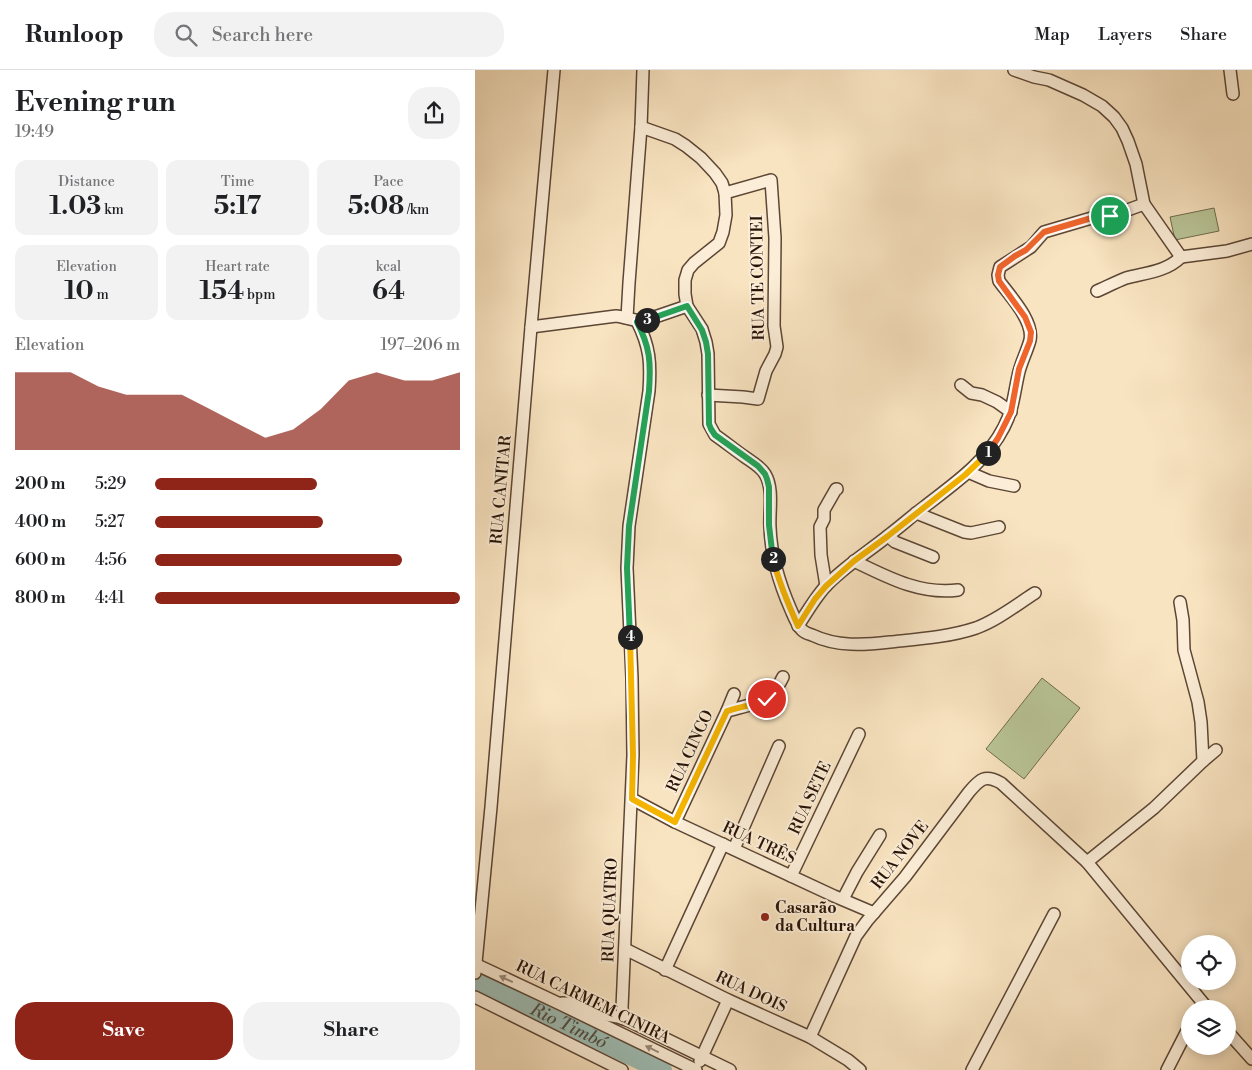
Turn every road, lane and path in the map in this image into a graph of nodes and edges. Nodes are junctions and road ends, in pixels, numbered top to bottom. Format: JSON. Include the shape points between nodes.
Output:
{"nodes":[{"id":1,"x":554,"y":70,"type":"edge"},
{"id":2,"x":643,"y":70,"type":"edge"},
{"id":3,"x":1014,"y":70,"type":"edge"},
{"id":4,"x":1230,"y":70,"type":"edge"},
{"id":5,"x":1233,"y":94,"type":"dead end"},
{"id":6,"x":641,"y":127,"type":"junction"},
{"id":7,"x":725,"y":193,"type":"junction"},
{"id":8,"x":1144,"y":204,"type":"junction"},
{"id":9,"x":1252,"y":244,"type":"edge"},
{"id":10,"x":1181,"y":258,"type":"junction"},
{"id":11,"x":1097,"y":291,"type":"dead end"},
{"id":12,"x":687,"y":306,"type":"junction"},
{"id":13,"x":632,"y":320,"type":"junction"},
{"id":14,"x":531,"y":326,"type":"junction"},
{"id":15,"x":961,"y":385,"type":"dead end"},
{"id":16,"x":708,"y":395,"type":"junction"},
{"id":17,"x":1011,"y":412,"type":"junction"},
{"id":18,"x":968,"y":472,"type":"junction"},
{"id":19,"x":1014,"y":486,"type":"dead end"},
{"id":20,"x":837,"y":490,"type":"dead end"},
{"id":21,"x":916,"y":513,"type":"junction"},
{"id":22,"x":999,"y":527,"type":"dead end"},
{"id":23,"x":888,"y":536,"type":"junction"},
{"id":24,"x":933,"y":557,"type":"dead end"},
{"id":25,"x":854,"y":561,"type":"junction"},
{"id":26,"x":826,"y":586,"type":"junction"},
{"id":27,"x":958,"y":590,"type":"dead end"},
{"id":28,"x":1035,"y":593,"type":"dead end"},
{"id":29,"x":1181,"y":602,"type":"dead end"},
{"id":30,"x":798,"y":626,"type":"junction"},
{"id":31,"x":783,"y":677,"type":"dead end"},
{"id":32,"x":734,"y":694,"type":"dead end"},
{"id":33,"x":727,"y":711,"type":"junction"},
{"id":34,"x":859,"y":734,"type":"dead end"},
{"id":35,"x":779,"y":746,"type":"dead end"},
{"id":36,"x":1216,"y":750,"type":"dead end"},
{"id":37,"x":1203,"y":762,"type":"junction"},
{"id":38,"x":632,"y":799,"type":"junction"},
{"id":39,"x":675,"y":822,"type":"junction"},
{"id":40,"x":880,"y":835,"type":"dead end"},
{"id":41,"x":723,"y":844,"type":"junction"},
{"id":42,"x":734,"y":849,"type":"junction"},
{"id":43,"x":1087,"y":862,"type":"junction"},
{"id":44,"x":791,"y":876,"type":"junction"},
{"id":45,"x":843,"y":899,"type":"junction"},
{"id":46,"x":874,"y":913,"type":"junction"},
{"id":47,"x":1054,"y":914,"type":"dead end"},
{"id":48,"x":625,"y":949,"type":"junction"},
{"id":49,"x":475,"y":964,"type":"edge"},
{"id":50,"x":665,"y":970,"type":"junction"},
{"id":51,"x":475,"y":973,"type":"edge"},
{"id":52,"x":475,"y":997,"type":"edge"},
{"id":53,"x":728,"y":1000,"type":"junction"},
{"id":54,"x":1198,"y":1000,"type":"edge"},
{"id":55,"x":558,"y":1003,"type":"junction"},
{"id":56,"x":627,"y":1020,"type":"junction"},
{"id":57,"x":810,"y":1037,"type":"junction"},
{"id":58,"x":1236,"y":1041,"type":"edge"},
{"id":59,"x":1181,"y":1043,"type":"edge"},
{"id":60,"x":702,"y":1056,"type":"junction"},
{"id":61,"x":1252,"y":1058,"type":"edge"},
{"id":62,"x":858,"y":1069,"type":"edge"},
{"id":63,"x":622,"y":1070,"type":"edge"},
{"id":64,"x":696,"y":1070,"type":"edge"},
{"id":65,"x":730,"y":1070,"type":"edge"},
{"id":66,"x":972,"y":1070,"type":"edge"},
{"id":67,"x":1167,"y":1070,"type":"edge"}],
"edges":[{"from":1,"to":14,"type":"street","name":"RUA CANITAR"},
{"from":2,"to":6,"type":"street"},
{"from":3,"to":8,"type":"street","via":[[1049,80],[1083,95],[1114,117],[1122,128],[1136,164]]},
{"from":4,"to":5,"type":"street"},
{"from":6,"to":7,"type":"street","via":[[686,146],[715,173]]},
{"from":6,"to":13,"type":"street","via":[[629,283]]},
{"from":7,"to":12,"type":"street","via":[[723,232],[719,243],[689,270],[685,280]]},
{"from":7,"to":16,"type":"street","name":"RUA TE CONTEI","via":[[771,180],[777,347],[758,399]]},
{"from":8,"to":10,"type":"street"},
{"from":8,"to":17,"type":"street","via":[[1044,232],[1026,250],[1000,267],[999,281],[1025,317],[1031,332],[1019,369]]},
{"from":9,"to":10,"type":"street"},
{"from":10,"to":11,"type":"street","via":[[1165,268]]},
{"from":12,"to":13,"type":"street","via":[[643,322]]},
{"from":12,"to":16,"type":"street","via":[[706,342]]},
{"from":13,"to":14,"type":"street","via":[[616,316]]},
{"from":13,"to":38,"type":"street","name":"RUA QUATRO","via":[[648,348],[651,373],[627,548]]},
{"from":14,"to":49,"type":"street","name":"RUA CANITAR"},
{"from":15,"to":17,"type":"street"},
{"from":16,"to":30,"type":"street","via":[[709,424],[715,435],[758,466],[767,479],[772,554]]},
{"from":17,"to":18,"type":"street","via":[[990,450]]},
{"from":18,"to":19,"type":"street"},
{"from":18,"to":21,"type":"street"},
{"from":20,"to":26,"type":"street","via":[[824,510],[824,519],[819,527]]},
{"from":21,"to":22,"type":"street","via":[[964,532]]},
{"from":21,"to":23,"type":"street"},
{"from":23,"to":24,"type":"street"},
{"from":23,"to":25,"type":"street"},
{"from":25,"to":26,"type":"street"},
{"from":25,"to":27,"type":"street","via":[[917,587]]},
{"from":26,"to":30,"type":"street"},
{"from":28,"to":30,"type":"street","via":[[977,628],[927,638],[847,644],[819,639]]},
{"from":29,"to":37,"type":"street","via":[[1184,650],[1198,702]]},
{"from":31,"to":33,"type":"street","via":[[767,699]]},
{"from":32,"to":33,"type":"street","name":"RUA CINCO"},
{"from":33,"to":39,"type":"street","name":"RUA CINCO"},
{"from":34,"to":44,"type":"street","name":"RUA SETE"},
{"from":35,"to":42,"type":"street"},
{"from":36,"to":37,"type":"street"},
{"from":37,"to":43,"type":"street","via":[[1154,808]]},
{"from":38,"to":39,"type":"street","name":"RUA TRÊS"},
{"from":38,"to":48,"type":"street","name":"RUA QUATRO"},
{"from":39,"to":41,"type":"street","name":"RUA TRÊS"},
{"from":40,"to":45,"type":"street"},
{"from":41,"to":42,"type":"street","name":"RUA TRÊS"},
{"from":41,"to":50,"type":"street"},
{"from":42,"to":44,"type":"street","name":"RUA TRÊS"},
{"from":43,"to":46,"type":"street","name":"RUA NOVE","via":[[1001,783],[984,779],[977,782]]},
{"from":43,"to":54,"type":"street"},
{"from":44,"to":45,"type":"street","name":"RUA TRÊS"},
{"from":45,"to":46,"type":"street","name":"RUA TRÊS"},
{"from":46,"to":57,"type":"street","name":"RUA NOVE","via":[[856,936]]},
{"from":47,"to":66,"type":"street"},
{"from":48,"to":50,"type":"street","name":"RUA DOIS"},
{"from":48,"to":56,"type":"street","name":"RUA QUATRO","via":[[622,1008]]},
{"from":49,"to":51,"type":"street","name":"RUA CANITAR"},
{"from":55,"to":49,"type":"street","name":"RUA CARMEM CINIRA","one_way":true},
{"from":50,"to":53,"type":"street","name":"RUA DOIS"},
{"from":52,"to":63,"type":"street"},
{"from":53,"to":57,"type":"street","name":"RUA DOIS"},
{"from":53,"to":60,"type":"street"},
{"from":55,"to":56,"type":"street","via":[[584,1005],[600,1014]]},
{"from":64,"to":55,"type":"street","name":"RUA CARMEM CINIRA","one_way":true},
{"from":56,"to":60,"type":"street"},
{"from":57,"to":62,"type":"street","name":"RUA DOIS"},
{"from":58,"to":61,"type":"street"},
{"from":59,"to":67,"type":"street"},
{"from":60,"to":64,"type":"street"},
{"from":60,"to":65,"type":"street"}]}
